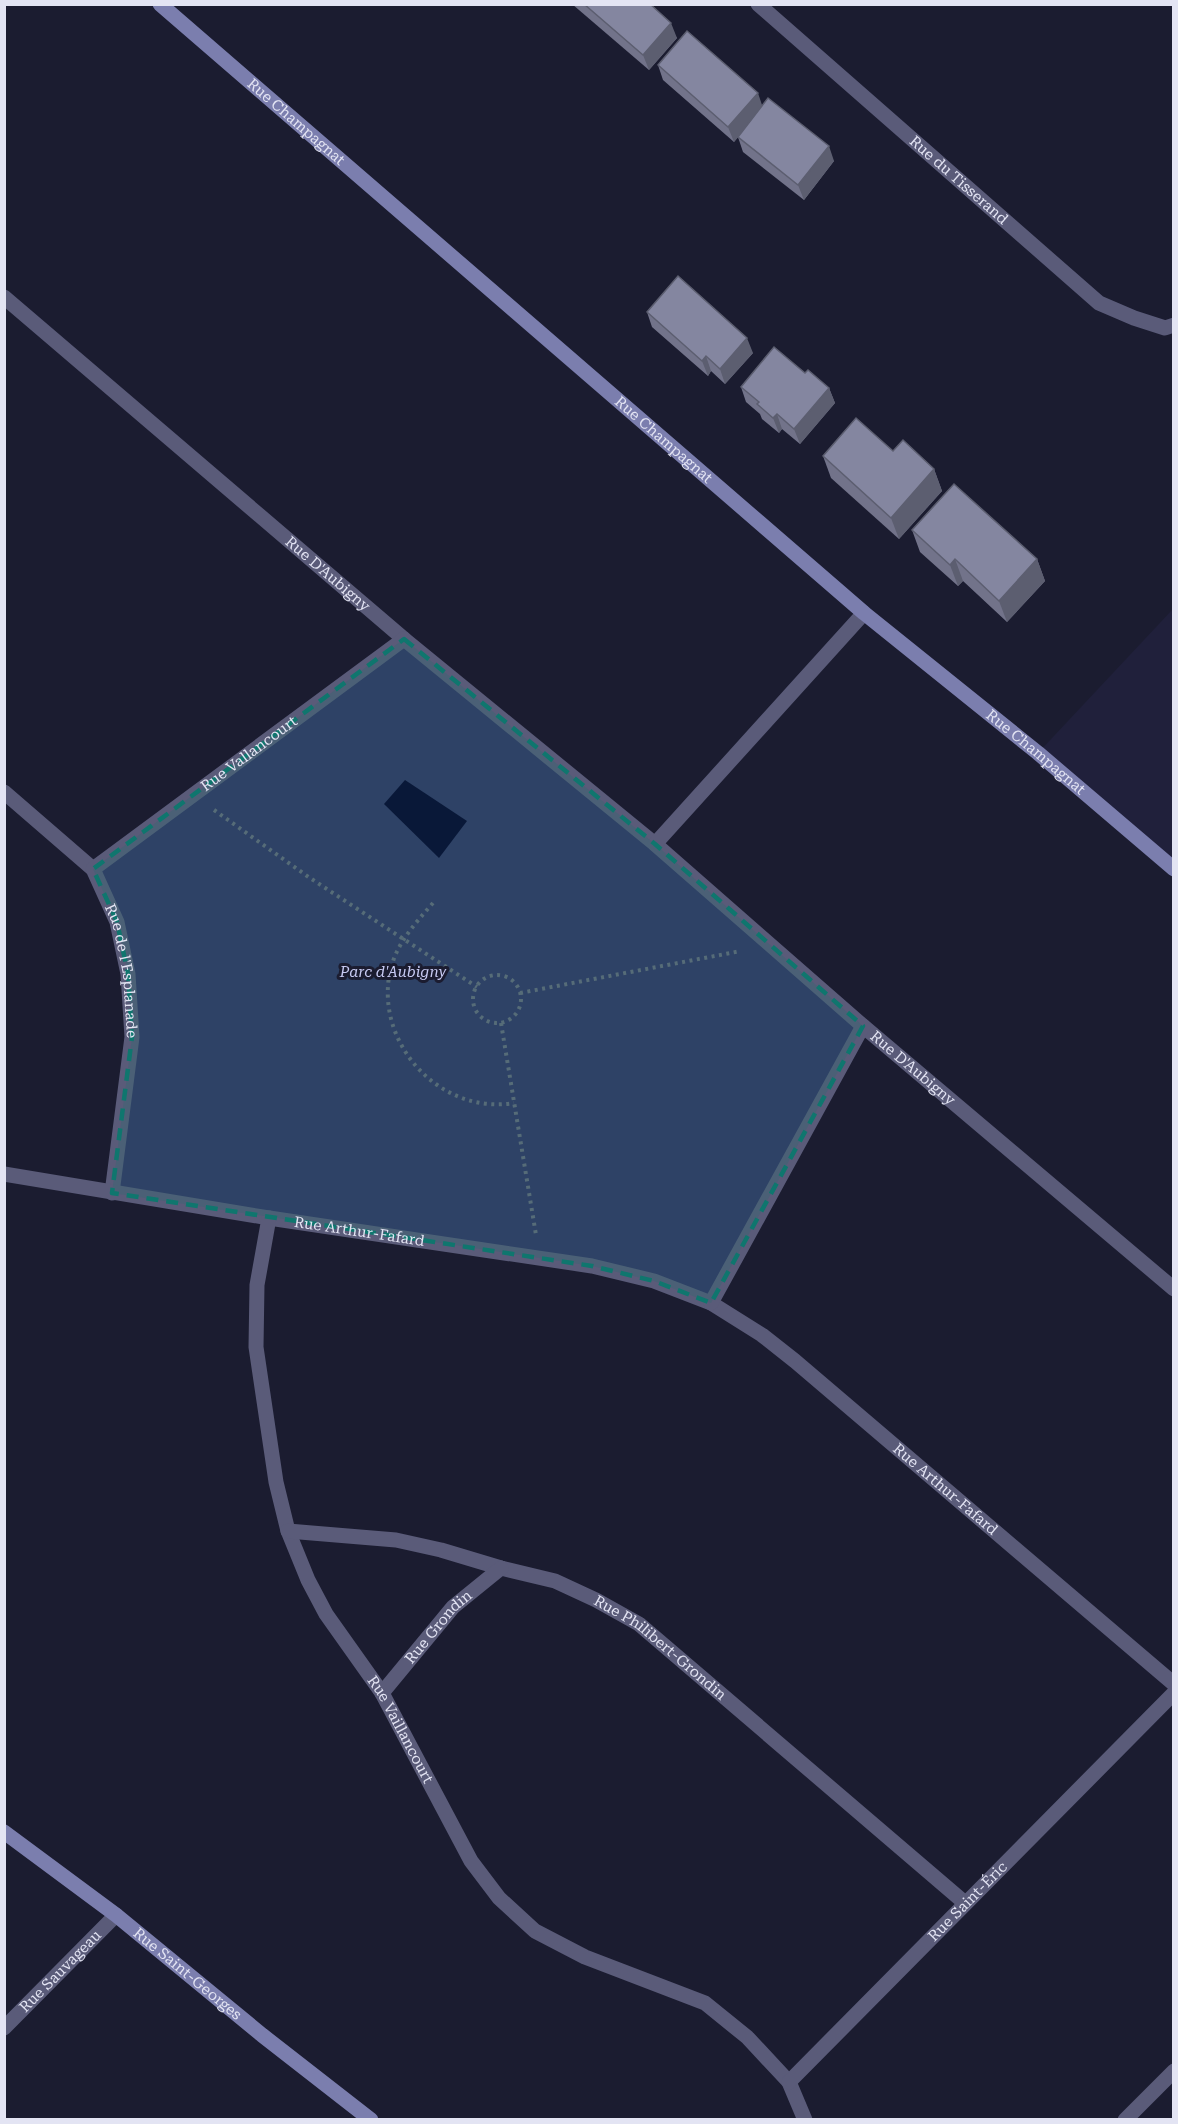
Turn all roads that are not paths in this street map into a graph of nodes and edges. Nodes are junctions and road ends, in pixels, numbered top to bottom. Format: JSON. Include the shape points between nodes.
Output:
{"nodes":[{"id":1,"x":758,"y":4,"type":"edge"},
{"id":2,"x":162,"y":5,"type":"edge"},
{"id":3,"x":4,"y":297,"type":"edge"},
{"id":4,"x":1173,"y":326,"type":"edge"},
{"id":5,"x":864,"y":613,"type":"junction"},
{"id":6,"x":404,"y":639,"type":"junction"},
{"id":7,"x":4,"y":792,"type":"edge"},
{"id":8,"x":655,"y":844,"type":"junction"},
{"id":9,"x":93,"y":869,"type":"junction"},
{"id":10,"x":1173,"y":869,"type":"edge"},
{"id":11,"x":863,"y":1026,"type":"junction"},
{"id":12,"x":4,"y":1174,"type":"edge"},
{"id":13,"x":112,"y":1193,"type":"junction"},
{"id":14,"x":270,"y":1218,"type":"junction"},
{"id":15,"x":1173,"y":1289,"type":"edge"},
{"id":16,"x":711,"y":1303,"type":"junction"},
{"id":17,"x":288,"y":1531,"type":"junction"},
{"id":18,"x":501,"y":1568,"type":"junction"},
{"id":19,"x":1173,"y":1684,"type":"edge"},
{"id":20,"x":382,"y":1693,"type":"junction"},
{"id":21,"x":1173,"y":1693,"type":"edge"},
{"id":22,"x":4,"y":1832,"type":"edge"},
{"id":23,"x":965,"y":1903,"type":"junction"},
{"id":24,"x":116,"y":1915,"type":"junction"},
{"id":25,"x":4,"y":2028,"type":"edge"},
{"id":26,"x":1173,"y":2071,"type":"edge"},
{"id":27,"x":789,"y":2082,"type":"junction"},
{"id":28,"x":366,"y":2118,"type":"edge"},
{"id":29,"x":805,"y":2120,"type":"edge"},
{"id":30,"x":1125,"y":2120,"type":"edge"}],
"edges":[{"from":1,"to":4,"type":"street","name":"Rue du Tisserand","via":[[1099,303],[1165,328]]},
{"from":2,"to":5,"type":"street","name":"Rue Champagnat"},
{"from":3,"to":6,"type":"street","name":"Rue D'Aubigny"},
{"from":5,"to":8,"type":"street"},
{"from":5,"to":10,"type":"street","name":"Rue Champagnat","via":[[1038,753]]},
{"from":6,"to":8,"type":"street","name":"Rue D'Aubigny"},
{"from":6,"to":9,"type":"street","name":"Rue Vallancourt"},
{"from":7,"to":9,"type":"street","name":"Rue de l'Esplanade"},
{"from":8,"to":11,"type":"street","name":"Rue D'Aubigny"},
{"from":9,"to":13,"type":"street","name":"Rue de l'Esplanade","via":[[117,922],[128,974],[132,1036]]},
{"from":11,"to":15,"type":"street","name":"Rue D'Aubigny"},
{"from":11,"to":16,"type":"street"},
{"from":12,"to":13,"type":"street","name":"Rue Arthur-Fafard"},
{"from":13,"to":14,"type":"street","name":"Rue Arthur-Fafard"},
{"from":14,"to":16,"type":"street","name":"Rue Arthur-Fafard","via":[[592,1266],[654,1281]]},
{"from":14,"to":17,"type":"street","name":"Rue Vaillancourt","via":[[257,1285],[256,1347],[276,1482]]},
{"from":16,"to":19,"type":"street","name":"Rue Arthur-Fafard","via":[[795,1361]]},
{"from":17,"to":18,"type":"street","name":"Rue Philibert-Grondin","via":[[396,1540]]},
{"from":17,"to":20,"type":"street","name":"Rue Vaillancourt","via":[[326,1614]]},
{"from":18,"to":20,"type":"street","name":"Rue Grondin","via":[[453,1607]]},
{"from":18,"to":23,"type":"street","name":"Rue Philibert-Grondin","via":[[555,1581],[639,1624]]},
{"from":20,"to":27,"type":"street","name":"Rue Vaillancourt","via":[[471,1861],[499,1898],[535,1931],[575,1952],[705,2003],[747,2037]]},
{"from":21,"to":23,"type":"street","name":"Rue Saint-Éric"},
{"from":22,"to":24,"type":"street","name":"Rue Saint-Georges"},
{"from":23,"to":27,"type":"street","name":"Rue Saint-Éric"},
{"from":24,"to":25,"type":"street","name":"Rue Sauvageau"},
{"from":24,"to":28,"type":"street","name":"Rue Saint-Georges"},
{"from":26,"to":30,"type":"street"},
{"from":27,"to":29,"type":"street"}]}
